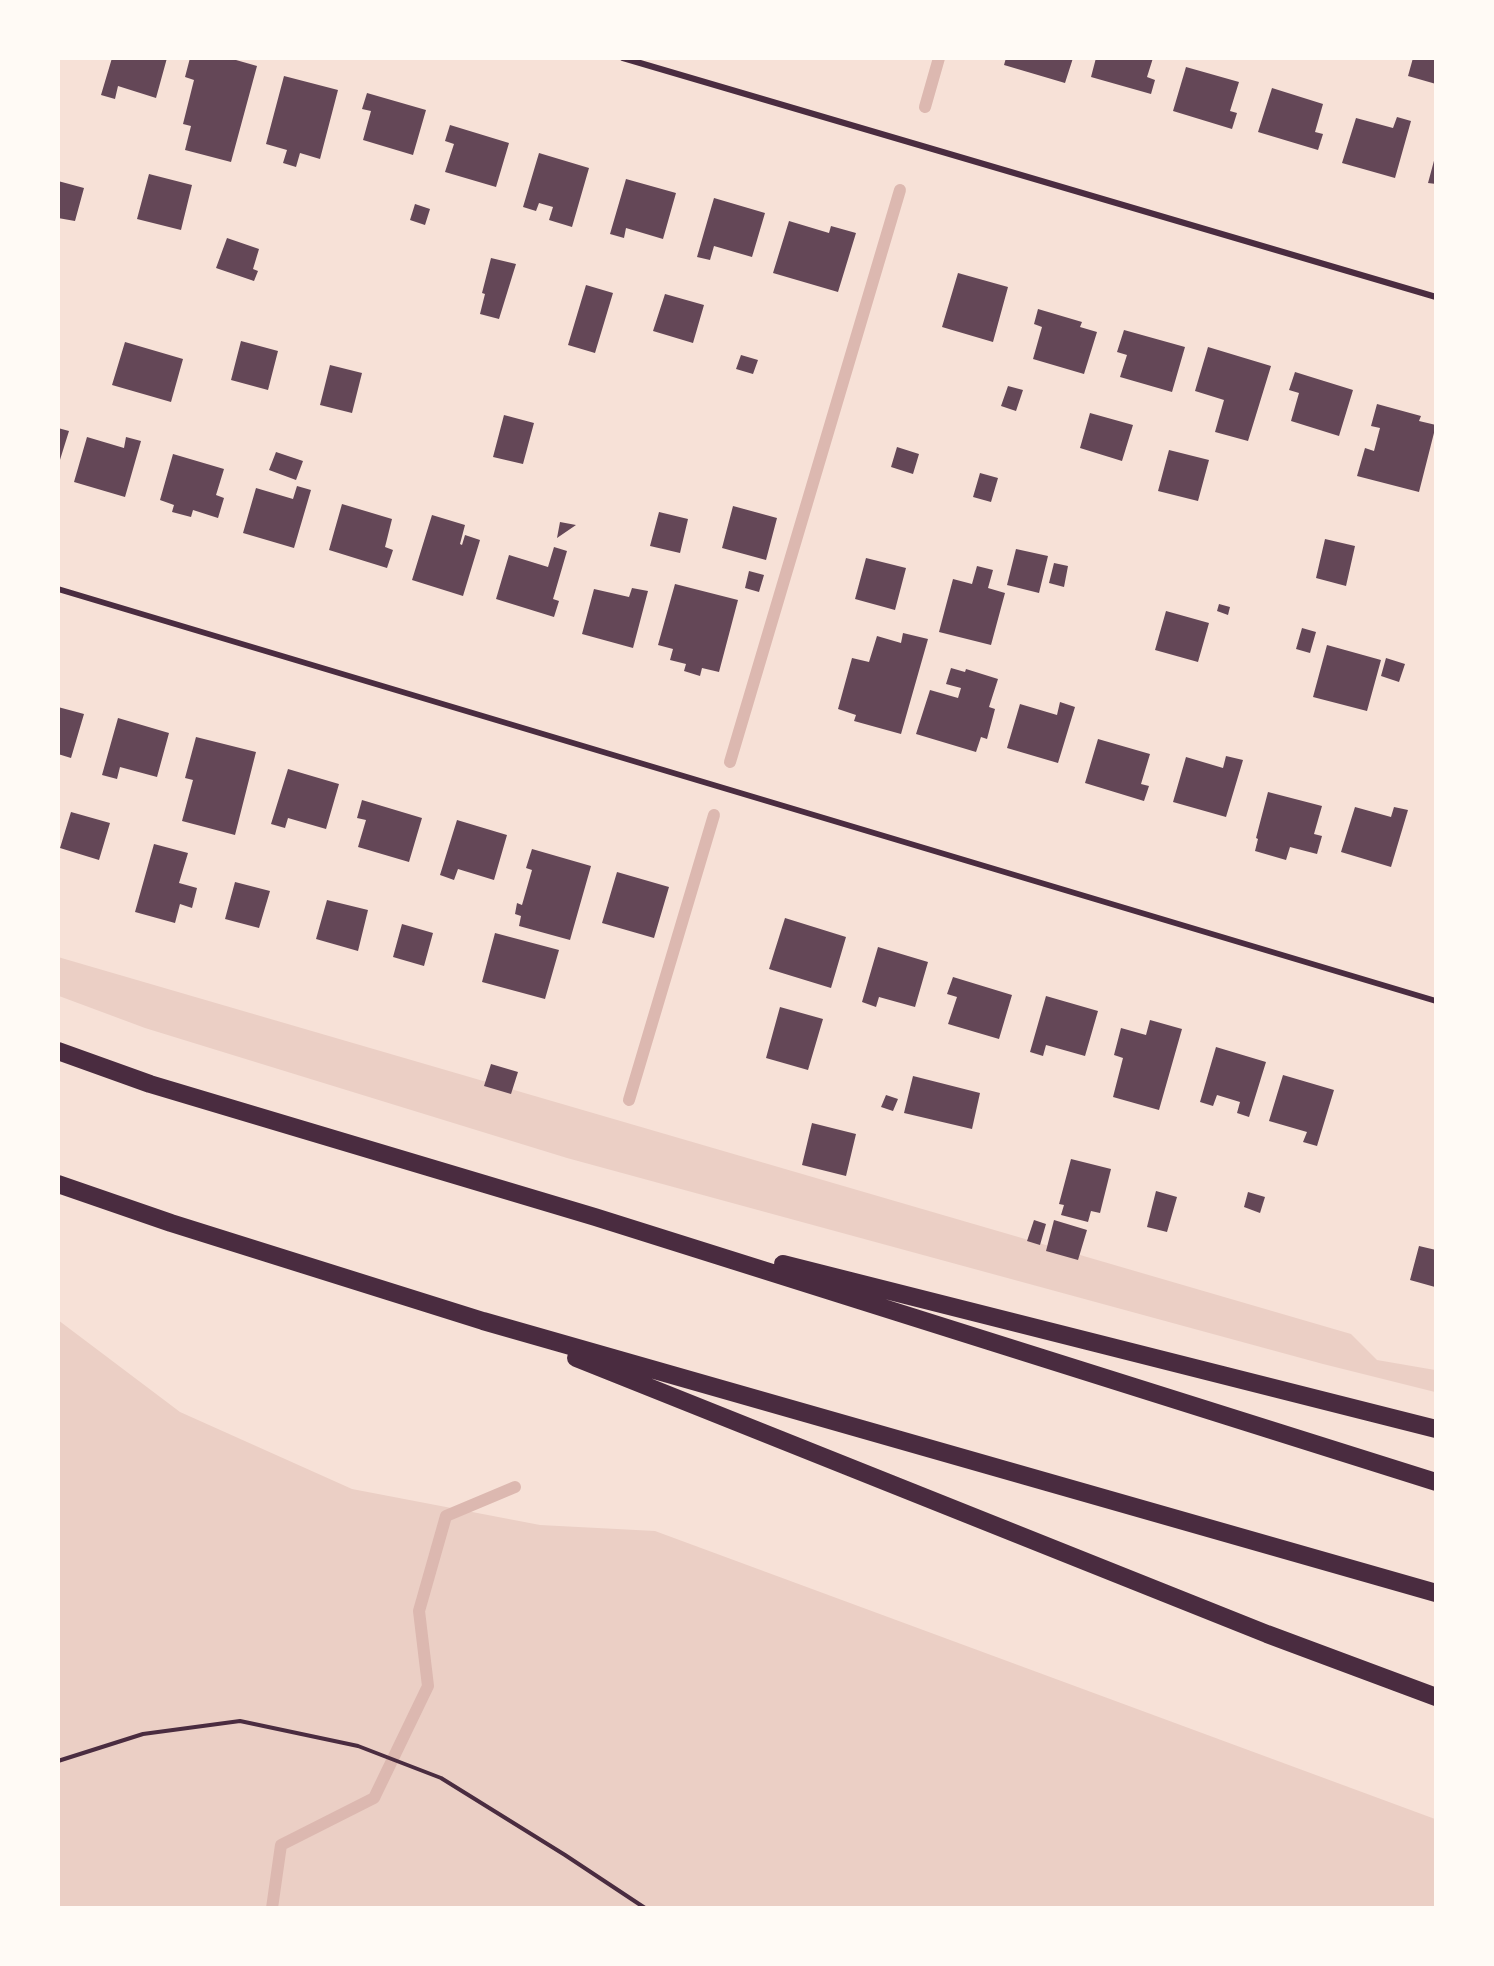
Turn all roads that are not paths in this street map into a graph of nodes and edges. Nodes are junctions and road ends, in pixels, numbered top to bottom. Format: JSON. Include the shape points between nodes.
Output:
{"nodes":[{"id":1,"x":622,"y":58,"type":"edge"},
{"id":2,"x":1436,"y":297,"type":"edge"},
{"id":3,"x":58,"y":589,"type":"edge"},
{"id":4,"x":1435,"y":998,"type":"edge"},
{"id":5,"x":58,"y":1052,"type":"edge"},
{"id":6,"x":58,"y":1184,"type":"edge"},
{"id":7,"x":595,"y":1217,"type":"junction"},
{"id":8,"x":483,"y":1321,"type":"junction"},
{"id":9,"x":1436,"y":1429,"type":"edge"},
{"id":10,"x":1436,"y":1482,"type":"edge"},
{"id":11,"x":1436,"y":1593,"type":"edge"},
{"id":12,"x":1436,"y":1697,"type":"edge"}],
"edges":[{"from":1,"to":2,"type":"street"},
{"from":3,"to":4,"type":"street"},
{"from":5,"to":7,"type":"highway","via":[[150,1084]]},
{"from":6,"to":8,"type":"highway"},
{"from":7,"to":9,"type":"highway"},
{"from":7,"to":10,"type":"highway"},
{"from":8,"to":11,"type":"highway"},
{"from":8,"to":12,"type":"highway","via":[[1267,1634]]}]}
